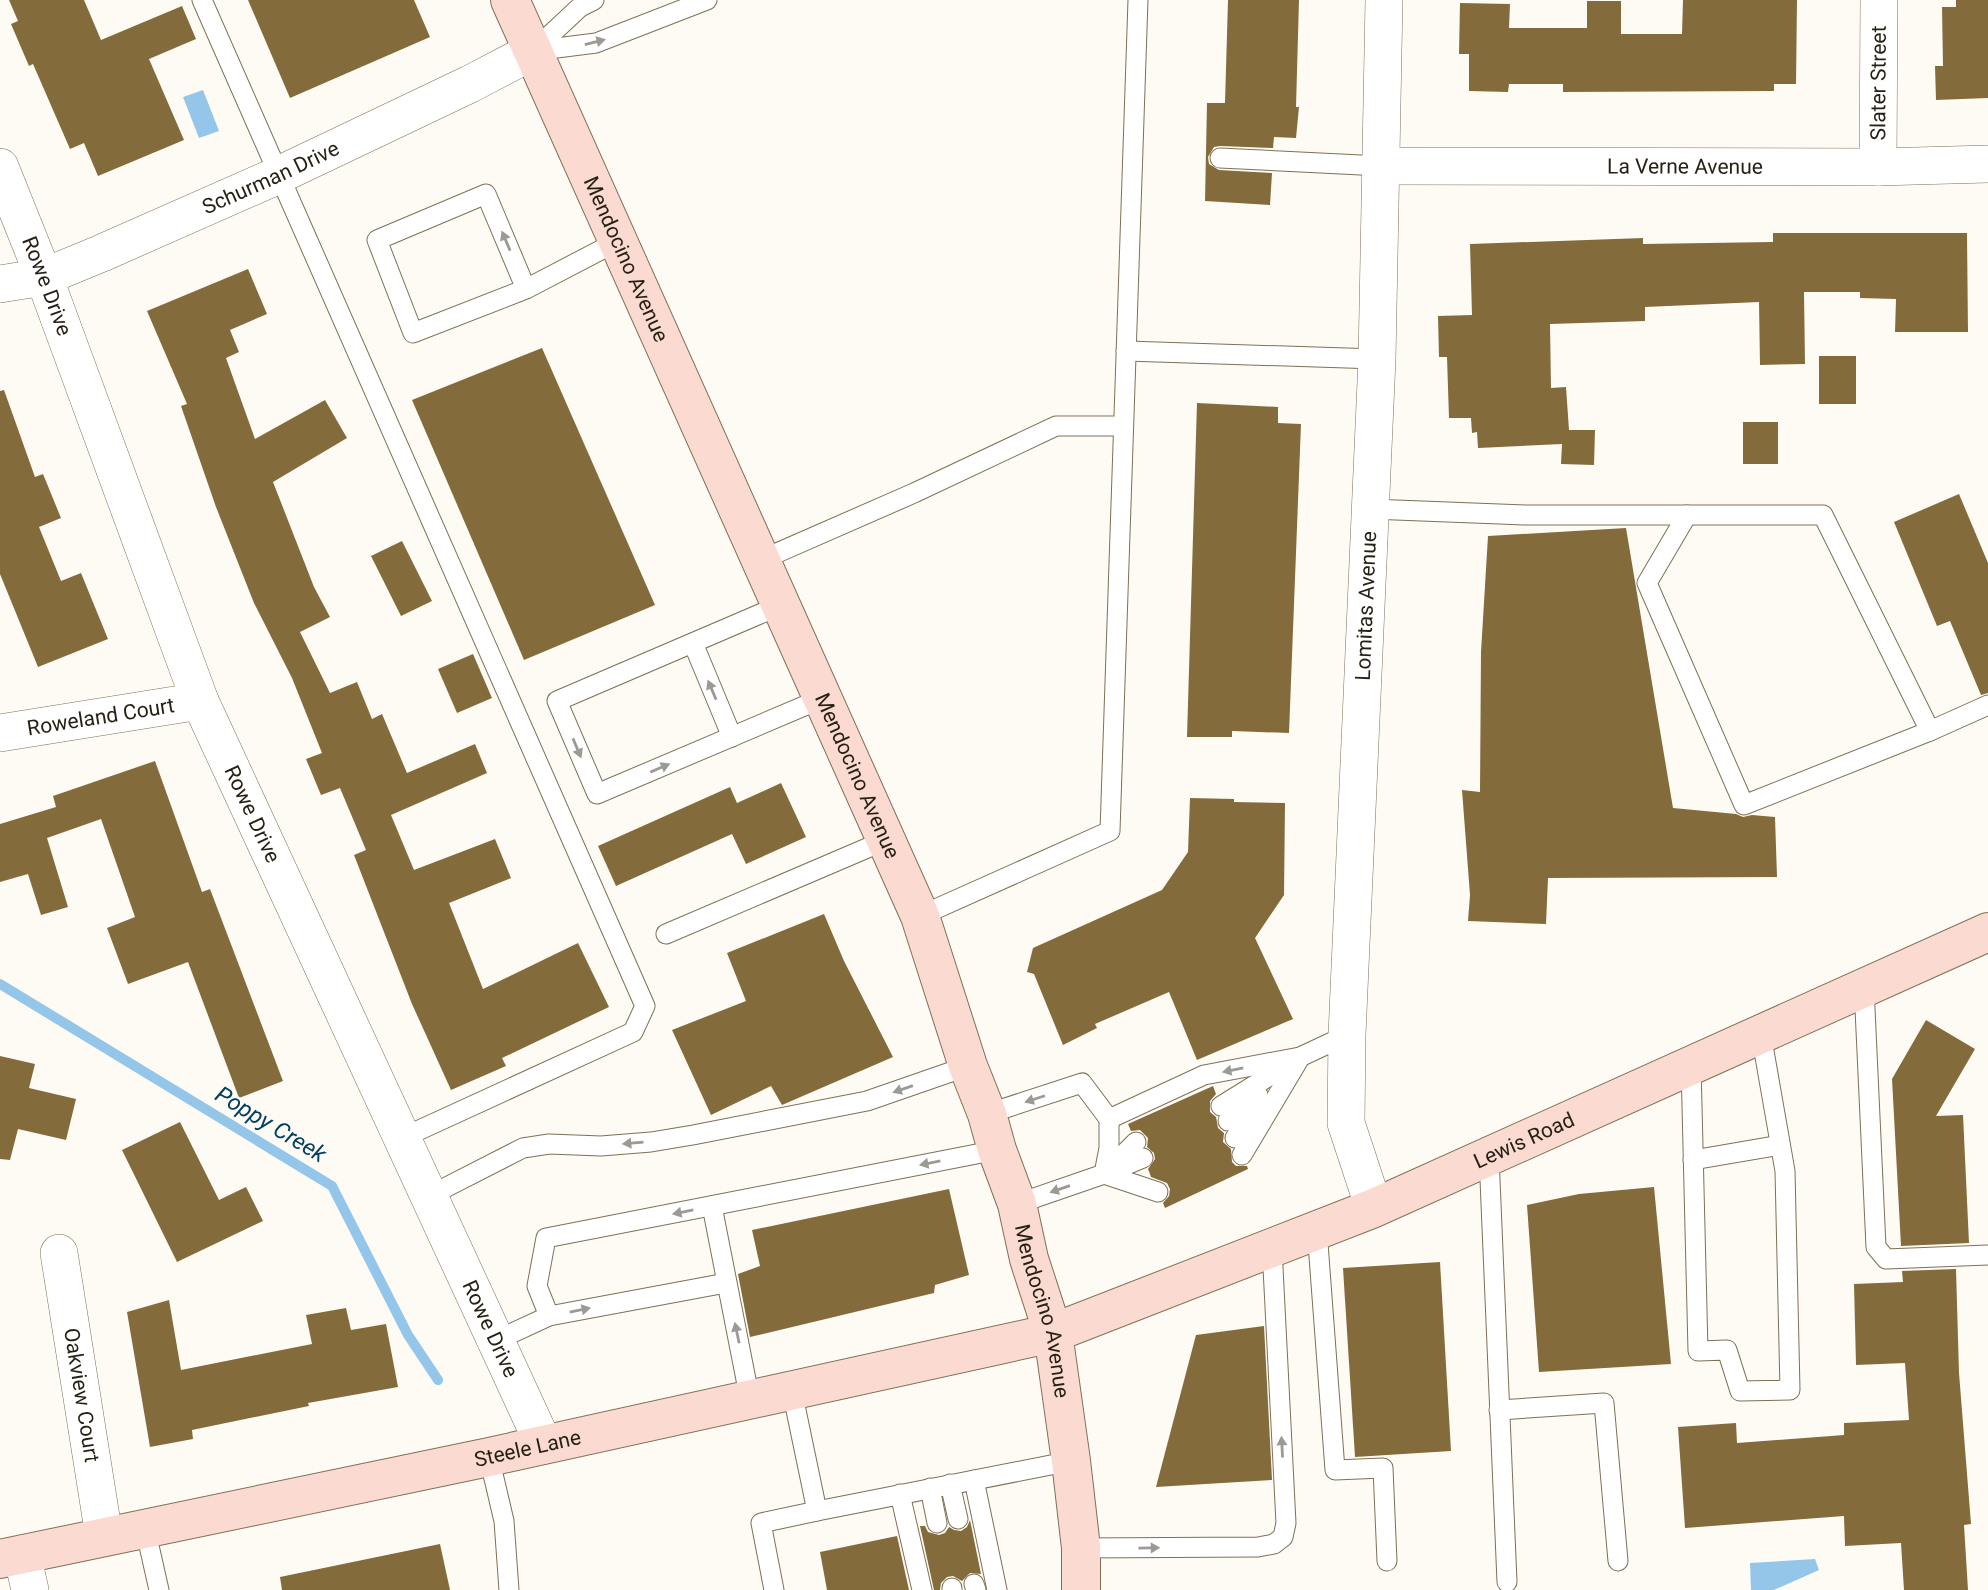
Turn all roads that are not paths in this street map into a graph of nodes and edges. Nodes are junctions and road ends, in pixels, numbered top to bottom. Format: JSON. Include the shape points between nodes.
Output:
{"nodes":[{"id":1,"x":202,"y":0,"type":"edge"},
{"id":2,"x":510,"y":0,"type":"edge"},
{"id":3,"x":594,"y":0,"type":"edge"},
{"id":4,"x":707,"y":0,"type":"edge"},
{"id":5,"x":1138,"y":0,"type":"edge"},
{"id":6,"x":1384,"y":0,"type":"edge"},
{"id":7,"x":1879,"y":0,"type":"edge"},
{"id":8,"x":533,"y":51,"type":"junction"},
{"id":9,"x":1220,"y":158,"type":"dead end"},
{"id":10,"x":1988,"y":164,"type":"edge"},
{"id":11,"x":1381,"y":166,"type":"junction"},
{"id":12,"x":0,"y":167,"type":"edge"},
{"id":13,"x":1878,"y":167,"type":"junction"},
{"id":14,"x":281,"y":174,"type":"junction"},
{"id":15,"x":618,"y":241,"type":"junction"},
{"id":16,"x":44,"y":277,"type":"junction"},
{"id":17,"x":0,"y":284,"type":"edge"},
{"id":18,"x":526,"y":289,"type":"junction"},
{"id":19,"x":1126,"y":351,"type":"junction"},
{"id":20,"x":1377,"y":359,"type":"junction"},
{"id":21,"x":1123,"y":426,"type":"junction"},
{"id":22,"x":1370,"y":509,"type":"junction"},
{"id":23,"x":1687,"y":514,"type":"junction"},
{"id":24,"x":761,"y":560,"type":"junction"},
{"id":25,"x":781,"y":606,"type":"junction"},
{"id":26,"x":693,"y":643,"type":"junction"},
{"id":27,"x":823,"y":698,"type":"junction"},
{"id":28,"x":200,"y":701,"type":"junction"},
{"id":29,"x":1988,"y":705,"type":"edge"},
{"id":30,"x":1930,"y":731,"type":"junction"},
{"id":31,"x":0,"y":733,"type":"edge"},
{"id":32,"x":732,"y":737,"type":"junction"},
{"id":33,"x":886,"y":840,"type":"junction"},
{"id":34,"x":920,"y":916,"type":"junction"},
{"id":35,"x":1988,"y":932,"type":"edge"},
{"id":36,"x":666,"y":934,"type":"dead end"},
{"id":37,"x":1864,"y":987,"type":"junction"},
{"id":38,"x":1761,"y":1034,"type":"junction"},
{"id":39,"x":1347,"y":1035,"type":"junction"},
{"id":40,"x":1300,"y":1057,"type":"junction"},
{"id":41,"x":1691,"y":1065,"type":"junction"},
{"id":42,"x":968,"y":1066,"type":"junction"},
{"id":43,"x":1109,"y":1119,"type":"junction"},
{"id":44,"x":992,"y":1132,"type":"junction"},
{"id":45,"x":402,"y":1138,"type":"junction"},
{"id":46,"x":1780,"y":1145,"type":"junction"},
{"id":47,"x":1489,"y":1156,"type":"junction"},
{"id":48,"x":1693,"y":1160,"type":"junction"},
{"id":49,"x":1104,"y":1174,"type":"junction"},
{"id":50,"x":429,"y":1196,"type":"junction"},
{"id":51,"x":1017,"y":1203,"type":"junction"},
{"id":52,"x":712,"y":1206,"type":"junction"},
{"id":53,"x":1374,"y":1208,"type":"junction"},
{"id":54,"x":1317,"y":1230,"type":"junction"},
{"id":55,"x":1272,"y":1248,"type":"junction"},
{"id":56,"x":59,"y":1253,"type":"dead end"},
{"id":57,"x":1988,"y":1255,"type":"edge"},
{"id":58,"x":726,"y":1283,"type":"junction"},
{"id":59,"x":549,"y":1316,"type":"junction"},
{"id":60,"x":1053,"y":1333,"type":"junction"},
{"id":61,"x":495,"y":1341,"type":"junction"},
{"id":62,"x":792,"y":1391,"type":"junction"},
{"id":63,"x":750,"y":1400,"type":"junction"},
{"id":64,"x":1499,"y":1410,"type":"junction"},
{"id":65,"x":544,"y":1445,"type":"junction"},
{"id":66,"x":489,"y":1457,"type":"junction"},
{"id":67,"x":1071,"y":1461,"type":"junction"},
{"id":68,"x":974,"y":1480,"type":"junction"},
{"id":69,"x":950,"y":1484,"type":"junction"},
{"id":70,"x":930,"y":1489,"type":"junction"},
{"id":71,"x":900,"y":1494,"type":"junction"},
{"id":72,"x":817,"y":1511,"type":"junction"},
{"id":73,"x":958,"y":1519,"type":"dead end"},
{"id":74,"x":937,"y":1523,"type":"dead end"},
{"id":75,"x":145,"y":1528,"type":"junction"},
{"id":76,"x":104,"y":1536,"type":"junction"},
{"id":77,"x":1081,"y":1548,"type":"junction"},
{"id":78,"x":1387,"y":1561,"type":"dead end"},
{"id":79,"x":1618,"y":1561,"type":"dead end"},
{"id":80,"x":18,"y":1568,"type":"edge"},
{"id":81,"x":1507,"y":1583,"type":"dead end"},
{"id":82,"x":159,"y":1590,"type":"edge"},
{"id":83,"x":509,"y":1590,"type":"edge"},
{"id":84,"x":774,"y":1590,"type":"edge"},
{"id":85,"x":922,"y":1590,"type":"edge"},
{"id":86,"x":997,"y":1590,"type":"edge"},
{"id":87,"x":1081,"y":1590,"type":"edge"}],
"edges":[{"from":1,"to":14,"type":"lane"},
{"from":2,"to":8,"type":"main road","name":"Mendocino Avenue"},
{"from":3,"to":8,"type":"lane","via":[[580,7]]},
{"from":8,"to":4,"type":"lane","one_way":true,"via":[[596,43]]},
{"from":5,"to":19,"type":"lane"},
{"from":6,"to":11,"type":"street","name":"Lomitas Avenue"},
{"from":7,"to":13,"type":"street","name":"Slater Street"},
{"from":8,"to":14,"type":"street","name":"Schurman Drive"},
{"from":8,"to":15,"type":"main road","name":"Mendocino Avenue"},
{"from":9,"to":11,"type":"lane"},
{"from":10,"to":13,"type":"street","name":"La Verne Avenue"},
{"from":11,"to":13,"type":"street","name":"La Verne Avenue"},
{"from":11,"to":20,"type":"street","name":"Lomitas Avenue"},
{"from":12,"to":16,"type":"street","name":"Rowe Drive"},
{"from":14,"to":16,"type":"street","name":"Schurman Drive"},
{"from":14,"to":45,"type":"lane","via":[[645,1006],[633,1032]]},
{"from":15,"to":18,"type":"lane"},
{"from":15,"to":24,"type":"main road","name":"Mendocino Avenue"},
{"from":16,"to":17,"type":"street","name":"Schurman Drive"},
{"from":16,"to":28,"type":"street","name":"Rowe Drive"},
{"from":18,"to":18,"type":"lane","one_way":true,"via":[[486,194],[377,240],[413,333]]},
{"from":19,"to":20,"type":"lane"},
{"from":19,"to":21,"type":"lane"},
{"from":20,"to":22,"type":"street","name":"Lomitas Avenue"},
{"from":21,"to":24,"type":"lane","via":[[1056,426]]},
{"from":21,"to":34,"type":"lane","via":[[1110,831]]},
{"from":22,"to":23,"type":"lane","via":[[1525,515]]},
{"from":22,"to":39,"type":"street","name":"Lomitas Avenue"},
{"from":23,"to":30,"type":"lane","via":[[1823,514]]},
{"from":23,"to":30,"type":"lane","via":[[1647,583],[1744,805]]},
{"from":24,"to":25,"type":"main road","name":"Mendocino Avenue"},
{"from":25,"to":26,"type":"lane"},
{"from":25,"to":27,"type":"main road","name":"Mendocino Avenue"},
{"from":32,"to":26,"type":"lane","one_way":true},
{"from":26,"to":32,"type":"lane","one_way":true,"via":[[557,701],[597,794]]},
{"from":27,"to":32,"type":"lane"},
{"from":27,"to":33,"type":"main road","name":"Mendocino Avenue"},
{"from":28,"to":31,"type":"street","name":"Roweland Court"},
{"from":28,"to":45,"type":"street","name":"Rowe Drive"},
{"from":29,"to":30,"type":"lane"},
{"from":33,"to":34,"type":"main road","name":"Mendocino Avenue"},
{"from":33,"to":36,"type":"lane"},
{"from":34,"to":42,"type":"main road","name":"Mendocino Avenue"},
{"from":35,"to":37,"type":"main road","name":"Lewis Road"},
{"from":37,"to":38,"type":"main road","name":"Lewis Road"},
{"from":37,"to":57,"type":"lane","via":[[1876,1247],[1886,1259]]},
{"from":38,"to":41,"type":"main road","name":"Lewis Road"},
{"from":38,"to":46,"type":"lane"},
{"from":39,"to":40,"type":"lane"},
{"from":39,"to":53,"type":"street","name":"Lomitas Avenue","via":[[1346,1123]]},
{"from":40,"to":40,"type":"lane","via":[[1232,1130]]},
{"from":40,"to":43,"type":"lane","one_way":true,"via":[[1204,1075]]},
{"from":41,"to":47,"type":"main road","name":"Lewis Road"},
{"from":41,"to":48,"type":"lane"},
{"from":42,"to":44,"type":"main road","name":"Mendocino Avenue"},
{"from":42,"to":50,"type":"lane","one_way":true,"via":[[867,1101],[693,1135],[601,1146],[523,1148]]},
{"from":43,"to":44,"type":"lane","one_way":true,"via":[[1082,1083]]},
{"from":43,"to":49,"type":"lane"},
{"from":44,"to":51,"type":"main road","name":"Mendocino Avenue"},
{"from":44,"to":52,"type":"lane","one_way":true},
{"from":45,"to":50,"type":"street","name":"Rowe Drive"},
{"from":46,"to":48,"type":"lane"},
{"from":46,"to":48,"type":"lane","via":[[1785,1171],[1790,1390],[1740,1391],[1727,1350],[1698,1351]]},
{"from":47,"to":53,"type":"main road","name":"Lewis Road"},
{"from":47,"to":64,"type":"lane"},
{"from":49,"to":49,"type":"lane","via":[[1147,1167]]},
{"from":49,"to":51,"type":"lane","one_way":true},
{"from":50,"to":61,"type":"street","name":"Rowe Drive"},
{"from":51,"to":60,"type":"main road","name":"Mendocino Avenue"},
{"from":52,"to":58,"type":"lane"},
{"from":52,"to":59,"type":"lane","one_way":true,"via":[[546,1238],[537,1286]]},
{"from":53,"to":54,"type":"main road","name":"Lewis Road"},
{"from":54,"to":55,"type":"main road","name":"Lewis Road"},
{"from":54,"to":78,"type":"lane","via":[[1335,1470],[1383,1468]]},
{"from":55,"to":60,"type":"main road","name":"Lewis Road"},
{"from":77,"to":55,"type":"lane","one_way":true,"via":[[1258,1546],[1283,1537],[1286,1523]]},
{"from":56,"to":76,"type":"street","name":"Oakview Court"},
{"from":59,"to":58,"type":"lane","one_way":true},
{"from":63,"to":58,"type":"lane","one_way":true},
{"from":59,"to":61,"type":"lane"},
{"from":60,"to":62,"type":"main road","name":"Steele Lane"},
{"from":60,"to":67,"type":"main road","name":"Mendocino Avenue"},
{"from":61,"to":65,"type":"street","name":"Rowe Drive"},
{"from":62,"to":63,"type":"main road","name":"Steele Lane"},
{"from":62,"to":72,"type":"lane"},
{"from":63,"to":65,"type":"main road","name":"Steele Lane"},
{"from":64,"to":79,"type":"lane","via":[[1604,1404]]},
{"from":64,"to":81,"type":"lane"},
{"from":65,"to":66,"type":"main road","name":"Steele Lane"},
{"from":66,"to":75,"type":"main road","name":"Steele Lane"},
{"from":66,"to":83,"type":"lane","via":[[504,1521]]},
{"from":67,"to":68,"type":"lane"},
{"from":67,"to":77,"type":"main road","name":"Mendocino Avenue"},
{"from":68,"to":69,"type":"lane"},
{"from":68,"to":86,"type":"lane"},
{"from":69,"to":70,"type":"lane"},
{"from":69,"to":73,"type":"lane"},
{"from":70,"to":71,"type":"lane"},
{"from":70,"to":74,"type":"lane"},
{"from":71,"to":72,"type":"lane"},
{"from":71,"to":85,"type":"lane"},
{"from":72,"to":84,"type":"lane","via":[[761,1523]]},
{"from":75,"to":76,"type":"main road","name":"Steele Lane"},
{"from":75,"to":82,"type":"lane"},
{"from":76,"to":80,"type":"main road","name":"Steele Lane"},
{"from":77,"to":87,"type":"main road","name":"Mendocino Avenue"}]}
